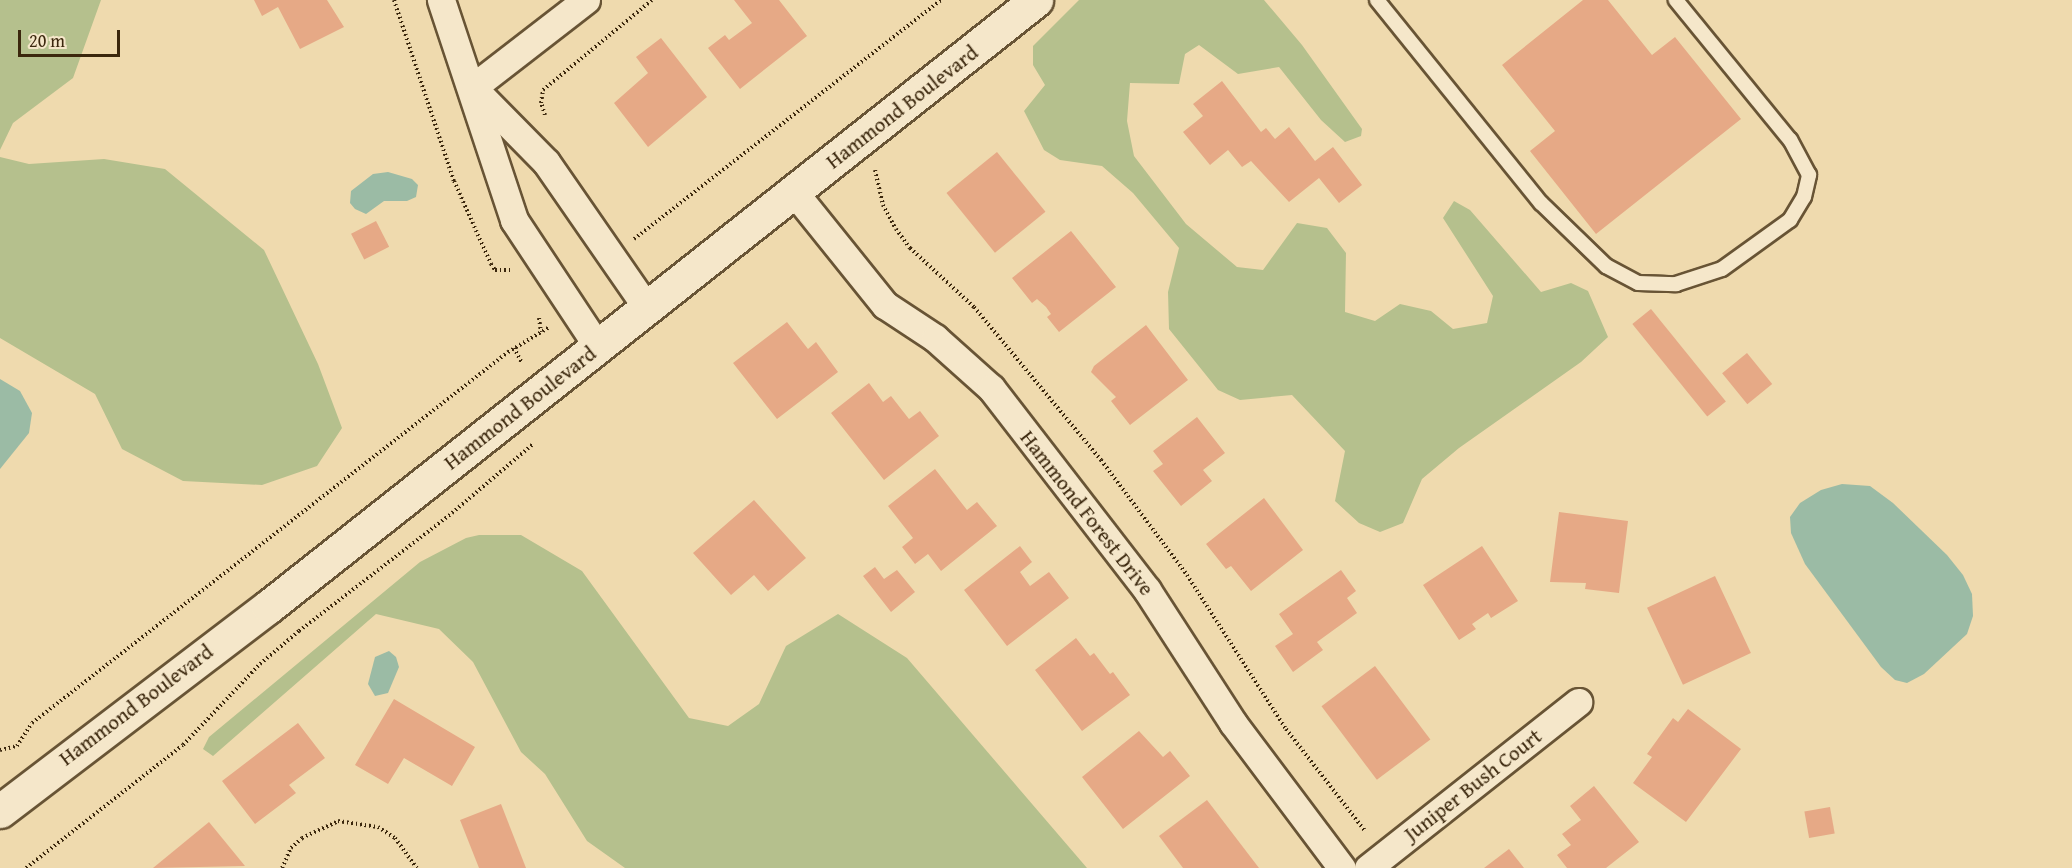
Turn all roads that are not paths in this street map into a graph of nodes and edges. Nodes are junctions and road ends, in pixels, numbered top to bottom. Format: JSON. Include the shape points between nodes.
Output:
{"nodes":[{"id":1,"x":441,"y":0,"type":"edge"},
{"id":2,"x":586,"y":0,"type":"edge"},
{"id":3,"x":1036,"y":0,"type":"edge"},
{"id":4,"x":1377,"y":0,"type":"edge"},
{"id":5,"x":1676,"y":0,"type":"edge"},
{"id":6,"x":472,"y":87,"type":"junction"},
{"id":7,"x":794,"y":192,"type":"junction"},
{"id":8,"x":647,"y":308,"type":"junction"},
{"id":9,"x":598,"y":347,"type":"junction"},
{"id":10,"x":1578,"y":702,"type":"dead end"},
{"id":11,"x":0,"y":811,"type":"edge"},
{"id":12,"x":1342,"y":868,"type":"edge"},
{"id":13,"x":1368,"y":868,"type":"edge"}],
"edges":[{"from":1,"to":6,"type":"street"},
{"from":2,"to":6,"type":"street"},
{"from":3,"to":7,"type":"street","name":"Hammond Boulevard"},
{"from":4,"to":5,"type":"lane","via":[[1541,203],[1606,266],[1638,283],[1676,284],[1722,269],[1790,220],[1804,197],[1809,175],[1790,140]]},
{"from":6,"to":8,"type":"street","via":[[546,162]]},
{"from":6,"to":9,"type":"street","via":[[514,220]]},
{"from":7,"to":8,"type":"street","name":"Hammond Boulevard"},
{"from":7,"to":12,"type":"street","name":"Hammond Forest Drive","via":[[885,305],[935,338],[991,388],[1148,590],[1233,723]]},
{"from":8,"to":9,"type":"street","name":"Hammond Boulevard"},
{"from":9,"to":11,"type":"street","name":"Hammond Boulevard"},
{"from":10,"to":13,"type":"street","name":"Juniper Bush Court"}]}
